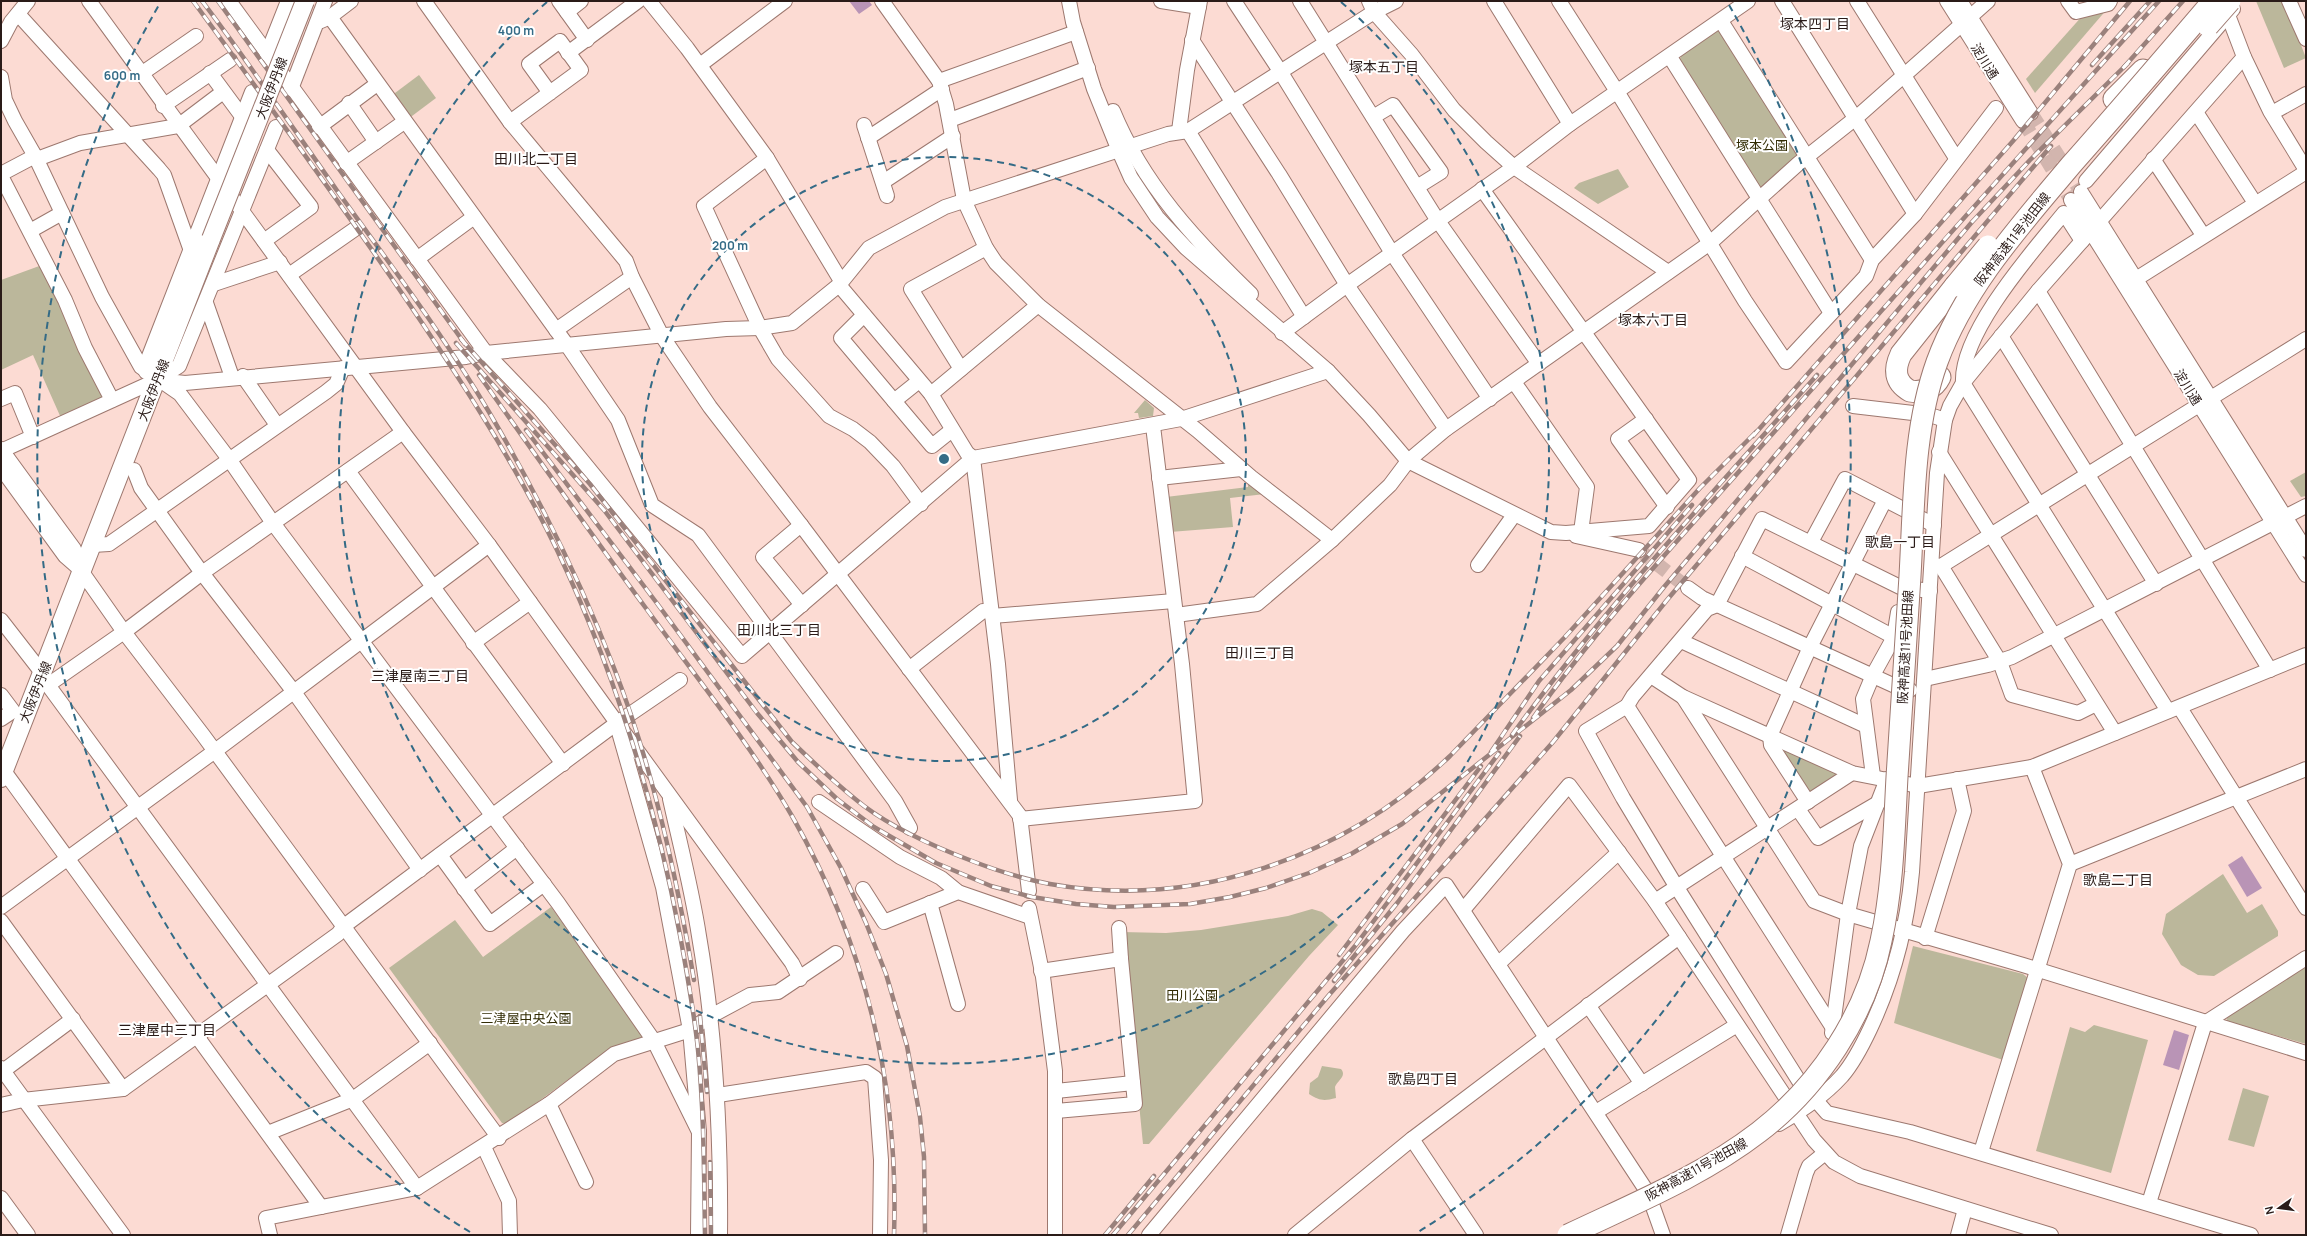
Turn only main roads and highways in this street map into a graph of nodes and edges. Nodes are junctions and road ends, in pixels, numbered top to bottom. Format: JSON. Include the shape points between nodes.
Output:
{"nodes":[{"id":1,"x":305,"y":1,"type":"edge"},
{"id":2,"x":2207,"y":7,"type":"edge"},
{"id":3,"x":2229,"y":8,"type":"edge"},
{"id":4,"x":1953,"y":341,"type":"dead end"},
{"id":5,"x":2,"y":774,"type":"edge"},
{"id":6,"x":1568,"y":1235,"type":"edge"},
{"id":7,"x":1599,"y":1235,"type":"edge"}],
"edges":[{"from":1,"to":5,"type":"main road","name":"大阪伊丹線","bridge":true,"via":[[211,239],[152,376],[93,545]]},
{"from":2,"to":4,"type":"highway","bridge":true,"via":[[2114,99],[1955,286],[1901,354],[1896,373],[1903,387],[1917,392],[1933,387],[1938,381]]},
{"from":2,"to":6,"type":"highway","name":"阪神高速11号池田線","bridge":true,"via":[[1993,260],[1960,311],[1936,365],[1923,421],[1916,480],[1893,851],[1887,907],[1874,970],[1853,1018],[1812,1081],[1776,1119],[1757,1134],[1683,1178]]},
{"from":3,"to":7,"type":"highway","name":"阪神高速11号池田線","bridge":true,"via":[[2049,213],[2001,273],[1971,320],[1949,372],[1935,425],[1930,461],[1903,895],[1894,949],[1886,977],[1864,1026],[1836,1072],[1820,1092],[1785,1129],[1764,1146],[1702,1184]]}]}
